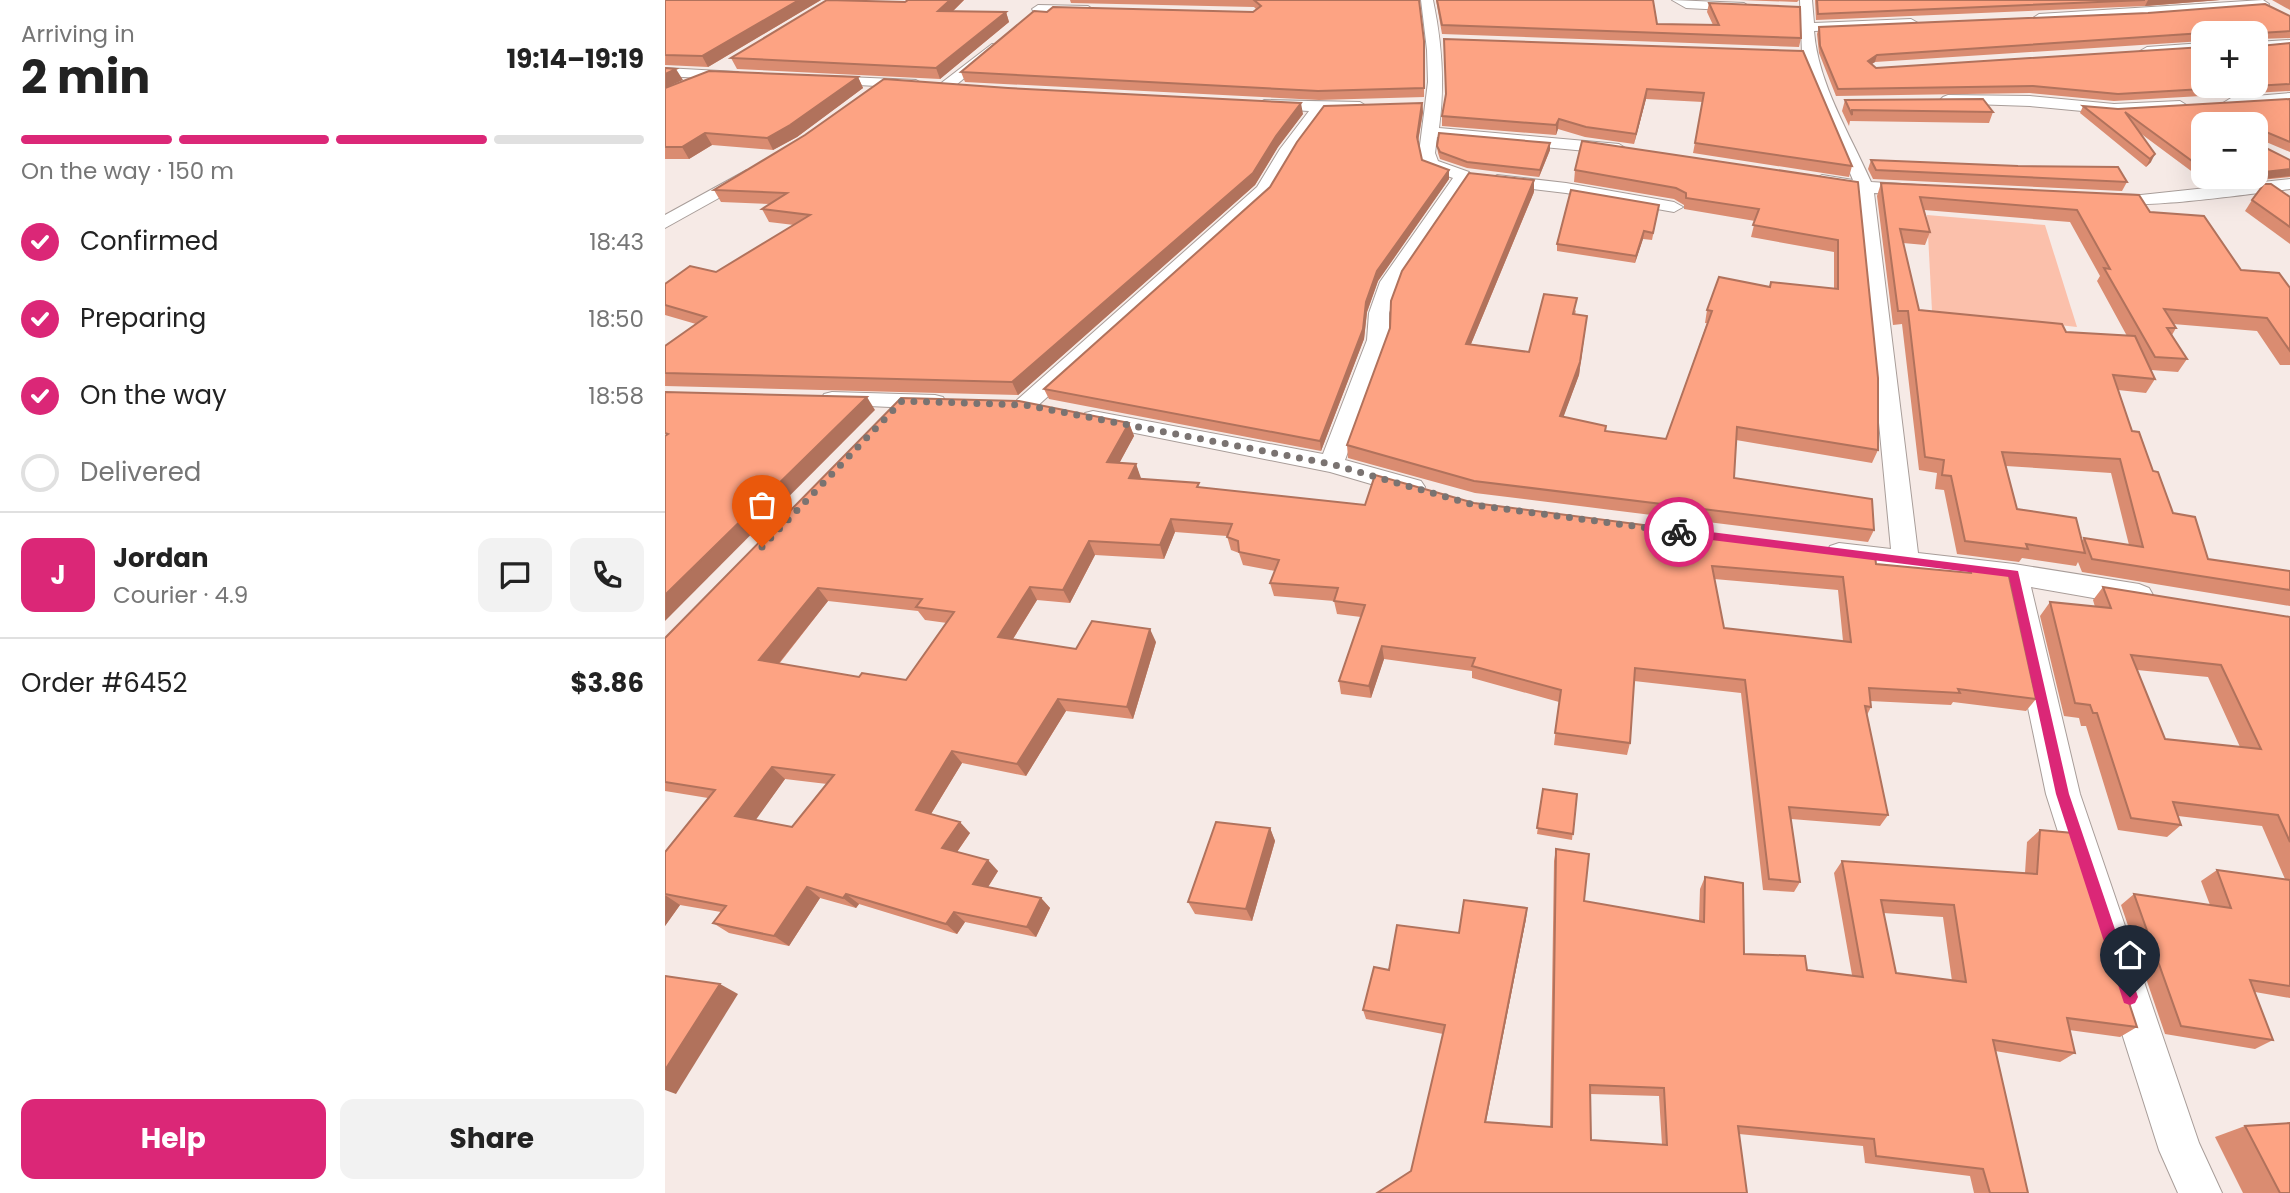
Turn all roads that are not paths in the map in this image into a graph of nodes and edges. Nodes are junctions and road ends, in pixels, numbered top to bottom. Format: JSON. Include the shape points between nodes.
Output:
{"nodes":[{"id":1,"x":1427,"y":0,"type":"edge"},
{"id":2,"x":1678,"y":0,"type":"edge"},
{"id":3,"x":1043,"y":4,"type":"edge"},
{"id":4,"x":2264,"y":4,"type":"edge"},
{"id":5,"x":1802,"y":6,"type":"edge"},
{"id":6,"x":1765,"y":7,"type":"edge"},
{"id":7,"x":1103,"y":10,"type":"edge"},
{"id":8,"x":2026,"y":19,"type":"edge"},
{"id":9,"x":1026,"y":20,"type":"edge"},
{"id":10,"x":1929,"y":23,"type":"edge"},
{"id":11,"x":1808,"y":27,"type":"junction"},
{"id":12,"x":1006,"y":37,"type":"edge"},
{"id":13,"x":2290,"y":44,"type":"edge"},
{"id":14,"x":2268,"y":45,"type":"edge"},
{"id":15,"x":2191,"y":48,"type":"edge"},
{"id":16,"x":2138,"y":52,"type":"edge"},
{"id":17,"x":733,"y":61,"type":"edge"},
{"id":18,"x":665,"y":72,"type":"edge"},
{"id":19,"x":709,"y":76,"type":"junction"},
{"id":20,"x":758,"y":77,"type":"edge"},
{"id":21,"x":808,"y":79,"type":"edge"},
{"id":22,"x":885,"y":82,"type":"junction"},
{"id":23,"x":687,"y":86,"type":"edge"},
{"id":24,"x":945,"y":87,"type":"junction"},
{"id":25,"x":967,"y":88,"type":"edge"},
{"id":26,"x":865,"y":97,"type":"edge"},
{"id":27,"x":2290,"y":98,"type":"edge"},
{"id":28,"x":1933,"y":101,"type":"edge"},
{"id":29,"x":2218,"y":104,"type":"edge"},
{"id":30,"x":1255,"y":105,"type":"edge"},
{"id":31,"x":1371,"y":106,"type":"edge"},
{"id":32,"x":2193,"y":106,"type":"edge"},
{"id":33,"x":1319,"y":108,"type":"junction"},
{"id":34,"x":1430,"y":132,"type":"junction"},
{"id":35,"x":1637,"y":152,"type":"edge"},
{"id":36,"x":757,"y":169,"type":"edge"},
{"id":37,"x":1463,"y":176,"type":"junction"},
{"id":38,"x":1799,"y":176,"type":"edge"},
{"id":39,"x":2290,"y":184,"type":"edge"},
{"id":40,"x":1865,"y":187,"type":"junction"},
{"id":41,"x":1933,"y":191,"type":"edge"},
{"id":42,"x":2090,"y":198,"type":"edge"},
{"id":43,"x":1674,"y":207,"type":"dead end"},
{"id":44,"x":665,"y":223,"type":"edge"},
{"id":45,"x":805,"y":398,"type":"edge"},
{"id":46,"x":902,"y":401,"type":"junction"},
{"id":47,"x":957,"y":402,"type":"edge"},
{"id":48,"x":998,"y":404,"type":"edge"},
{"id":49,"x":1025,"y":405,"type":"junction"},
{"id":50,"x":874,"y":430,"type":"edge"},
{"id":51,"x":1331,"y":464,"type":"junction"},
{"id":52,"x":1435,"y":494,"type":"edge"},
{"id":53,"x":1812,"y":549,"type":"edge"},
{"id":54,"x":1906,"y":562,"type":"junction"},
{"id":55,"x":2014,"y":574,"type":"junction"},
{"id":56,"x":2157,"y":598,"type":"edge"},
{"id":57,"x":2200,"y":1193,"type":"edge"}],
"edges":[{"from":1,"to":34,"type":"street","via":[[1442,42],[1429,105]]},
{"from":2,"to":6,"type":"street","via":[[1695,5]]},
{"from":3,"to":7,"type":"street"},
{"from":3,"to":9,"type":"street"},
{"from":4,"to":8,"type":"street"},
{"from":5,"to":11,"type":"street"},
{"from":10,"to":11,"type":"street"},
{"from":11,"to":40,"type":"street","via":[[1802,54],[1836,104]]},
{"from":12,"to":24,"type":"street"},
{"from":13,"to":14,"type":"street"},
{"from":15,"to":16,"type":"street"},
{"from":17,"to":19,"type":"street"},
{"from":18,"to":19,"type":"street"},
{"from":19,"to":20,"type":"street"},
{"from":19,"to":23,"type":"street"},
{"from":21,"to":22,"type":"street"},
{"from":22,"to":24,"type":"street"},
{"from":22,"to":26,"type":"street"},
{"from":24,"to":25,"type":"street"},
{"from":27,"to":29,"type":"street"},
{"from":28,"to":32,"type":"street","via":[[2030,101],[2114,109]]},
{"from":30,"to":33,"type":"street"},
{"from":31,"to":33,"type":"street"},
{"from":33,"to":49,"type":"street","via":[[1264,190]]},
{"from":34,"to":35,"type":"street"},
{"from":34,"to":37,"type":"street","via":[[1427,153],[1431,164]]},
{"from":36,"to":44,"type":"street"},
{"from":37,"to":43,"type":"street"},
{"from":37,"to":51,"type":"street","via":[[1390,282],[1379,313],[1378,340]]},
{"from":38,"to":40,"type":"street"},
{"from":39,"to":42,"type":"street","via":[[2141,200]]},
{"from":40,"to":41,"type":"street"},
{"from":40,"to":54,"type":"street"},
{"from":45,"to":46,"type":"street"},
{"from":46,"to":47,"type":"street"},
{"from":46,"to":50,"type":"street"},
{"from":48,"to":49,"type":"street"},
{"from":49,"to":51,"type":"street"},
{"from":51,"to":52,"type":"street"},
{"from":53,"to":54,"type":"street"},
{"from":54,"to":55,"type":"street"},
{"from":55,"to":56,"type":"street"},
{"from":55,"to":57,"type":"street","via":[[2063,794],[2180,1150]]}]}
